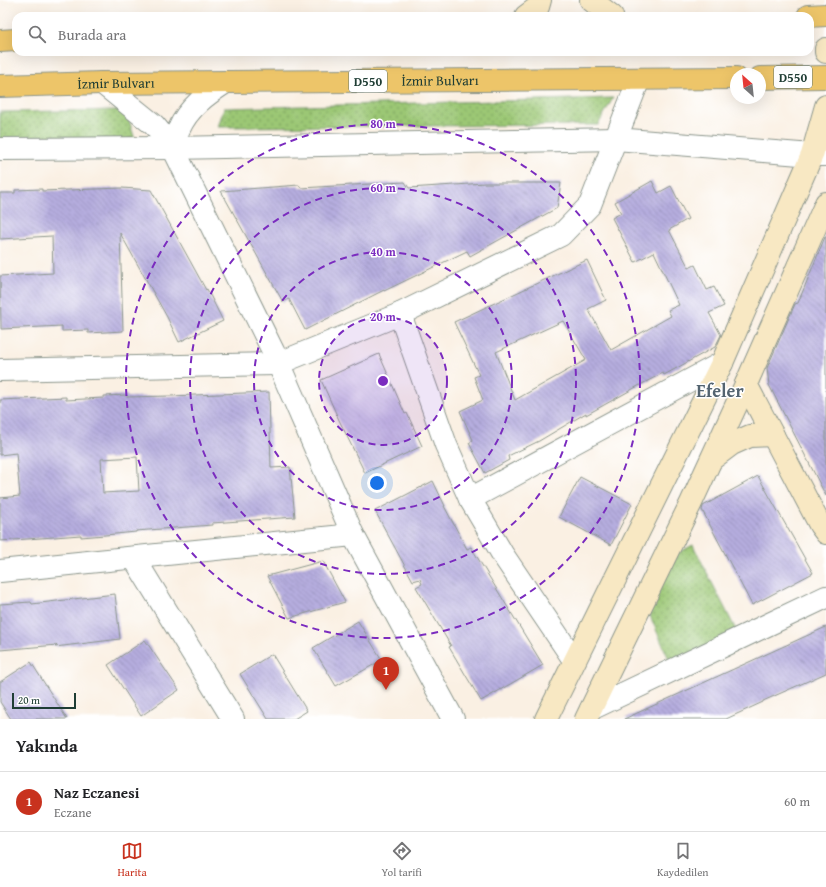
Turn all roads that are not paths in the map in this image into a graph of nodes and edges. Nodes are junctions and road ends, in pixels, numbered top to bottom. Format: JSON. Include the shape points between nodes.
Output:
{"nodes":[{"id":1,"x":540,"y":0,"type":"edge"},
{"id":2,"x":591,"y":0,"type":"edge"},
{"id":3,"x":531,"y":12,"type":"edge"},
{"id":4,"x":607,"y":12,"type":"edge"},
{"id":5,"x":826,"y":15,"type":"edge"},
{"id":6,"x":814,"y":16,"type":"edge"},
{"id":7,"x":826,"y":49,"type":"edge"},
{"id":8,"x":826,"y":52,"type":"edge"},
{"id":9,"x":826,"y":77,"type":"edge"},
{"id":10,"x":730,"y":78,"type":"edge"},
{"id":11,"x":766,"y":78,"type":"edge"},
{"id":12,"x":639,"y":79,"type":"junction"},
{"id":13,"x":226,"y":82,"type":"junction"},
{"id":14,"x":102,"y":83,"type":"junction"},
{"id":15,"x":0,"y":86,"type":"edge"},
{"id":16,"x":826,"y":106,"type":"edge"},
{"id":17,"x":616,"y":139,"type":"junction"},
{"id":18,"x":173,"y":148,"type":"junction"},
{"id":19,"x":0,"y":149,"type":"edge"},
{"id":20,"x":819,"y":155,"type":"edge"},
{"id":21,"x":825,"y":207,"type":"edge"},
{"id":22,"x":400,"y":314,"type":"junction"},
{"id":23,"x":278,"y":364,"type":"junction"},
{"id":24,"x":722,"y":364,"type":"junction"},
{"id":25,"x":0,"y":370,"type":"edge"},
{"id":26,"x":746,"y":384,"type":"junction"},
{"id":27,"x":773,"y":435,"type":"junction"},
{"id":28,"x":711,"y":460,"type":"junction"},
{"id":29,"x":470,"y":499,"type":"junction"},
{"id":30,"x":826,"y":533,"type":"edge"},
{"id":31,"x":353,"y":535,"type":"junction"},
{"id":32,"x":134,"y":558,"type":"junction"},
{"id":33,"x":0,"y":571,"type":"edge"},
{"id":34,"x":826,"y":598,"type":"edge"},
{"id":35,"x":574,"y":660,"type":"junction"},
{"id":36,"x":588,"y":714,"type":"edge"},
{"id":37,"x":234,"y":719,"type":"edge"},
{"id":38,"x":453,"y":719,"type":"edge"},
{"id":39,"x":546,"y":719,"type":"edge"}],
"edges":[{"from":1,"to":3,"type":"main road","via":[[538,7]]},
{"from":2,"to":4,"type":"main road"},
{"from":5,"to":6,"type":"highway"},
{"from":7,"to":8,"type":"main road"},
{"from":9,"to":11,"type":"highway","number":"D550"},
{"from":10,"to":12,"type":"highway","name":"İzmir Bulvarı","number":"D550"},
{"from":12,"to":13,"type":"highway","name":"İzmir Bulvarı","number":"D550"},
{"from":12,"to":17,"type":"street"},
{"from":13,"to":14,"type":"highway","name":"İzmir Bulvarı","number":"D550"},
{"from":13,"to":18,"type":"street","via":[[208,93],[193,108],[179,129]]},
{"from":14,"to":15,"type":"highway","name":"İzmir Bulvarı","number":"D550"},
{"from":14,"to":18,"type":"street","via":[[154,125]]},
{"from":16,"to":20,"type":"main road"},
{"from":17,"to":18,"type":"street"},
{"from":17,"to":20,"type":"street"},
{"from":17,"to":22,"type":"street","via":[[590,205],[561,234]]},
{"from":18,"to":19,"type":"street"},
{"from":18,"to":23,"type":"street"},
{"from":20,"to":24,"type":"main road"},
{"from":21,"to":26,"type":"main road"},
{"from":22,"to":23,"type":"street"},
{"from":22,"to":29,"type":"street","via":[[446,445]]},
{"from":23,"to":25,"type":"street"},
{"from":23,"to":31,"type":"street"},
{"from":24,"to":29,"type":"street"},
{"from":24,"to":35,"type":"main road"},
{"from":26,"to":27,"type":"main road"},
{"from":26,"to":28,"type":"main road"},
{"from":27,"to":28,"type":"main road","via":[[750,436],[732,444]]},
{"from":27,"to":30,"type":"main road"},
{"from":28,"to":36,"type":"main road"},
{"from":29,"to":35,"type":"street","via":[[503,555]]},
{"from":31,"to":32,"type":"street"},
{"from":31,"to":38,"type":"street"},
{"from":32,"to":33,"type":"street"},
{"from":32,"to":37,"type":"street"},
{"from":34,"to":36,"type":"street"},
{"from":35,"to":39,"type":"main road"}]}
